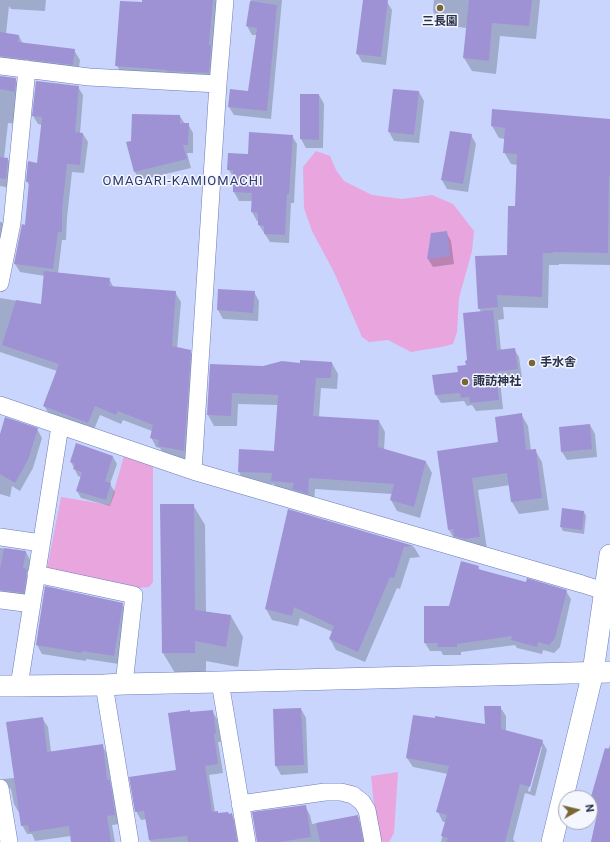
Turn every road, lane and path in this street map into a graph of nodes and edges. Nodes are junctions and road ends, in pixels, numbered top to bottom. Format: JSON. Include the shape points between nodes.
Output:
{"nodes":[{"id":1,"x":225,"y":0,"type":"edge"},
{"id":2,"x":0,"y":66,"type":"edge"},
{"id":3,"x":27,"y":69,"type":"junction"},
{"id":4,"x":218,"y":84,"type":"junction"},
{"id":5,"x":0,"y":284,"type":"edge"},
{"id":6,"x":0,"y":405,"type":"edge"},
{"id":7,"x":60,"y":426,"type":"junction"},
{"id":8,"x":193,"y":471,"type":"junction"},
{"id":9,"x":0,"y":537,"type":"edge"},
{"id":10,"x":41,"y":543,"type":"junction"},
{"id":11,"x":36,"y":574,"type":"junction"},
{"id":12,"x":608,"y":574,"type":"edge"},
{"id":13,"x":0,"y":600,"type":"edge"},
{"id":14,"x":32,"y":604,"type":"junction"},
{"id":15,"x":601,"y":672,"type":"edge"},
{"id":16,"x":220,"y":682,"type":"junction"},
{"id":17,"x":114,"y":685,"type":"junction"},
{"id":18,"x":9,"y":686,"type":"edge"},
{"id":19,"x":0,"y":788,"type":"edge"},
{"id":20,"x":240,"y":804,"type":"junction"},
{"id":21,"x":9,"y":842,"type":"edge"},
{"id":22,"x":130,"y":842,"type":"edge"},
{"id":23,"x":246,"y":842,"type":"edge"},
{"id":24,"x":373,"y":842,"type":"edge"},
{"id":25,"x":552,"y":842,"type":"edge"}],
"edges":[{"from":1,"to":4,"type":"street"},
{"from":2,"to":3,"type":"street"},
{"from":3,"to":4,"type":"street","via":[[89,77]]},
{"from":3,"to":5,"type":"street","via":[[12,223]]},
{"from":4,"to":8,"type":"street"},
{"from":6,"to":7,"type":"street"},
{"from":7,"to":8,"type":"street"},
{"from":7,"to":10,"type":"street"},
{"from":8,"to":12,"type":"street","via":[[582,584]]},
{"from":9,"to":10,"type":"street"},
{"from":10,"to":11,"type":"street"},
{"from":11,"to":14,"type":"street"},
{"from":11,"to":17,"type":"street","via":[[134,595]]},
{"from":12,"to":15,"type":"street"},
{"from":13,"to":14,"type":"street"},
{"from":14,"to":18,"type":"street"},
{"from":15,"to":16,"type":"street"},
{"from":15,"to":25,"type":"street"},
{"from":16,"to":17,"type":"street"},
{"from":16,"to":20,"type":"street"},
{"from":17,"to":18,"type":"street"},
{"from":17,"to":22,"type":"street"},
{"from":19,"to":21,"type":"street"},
{"from":20,"to":23,"type":"street"},
{"from":20,"to":24,"type":"street","via":[[325,792],[353,795],[362,802],[366,810]]}]}
